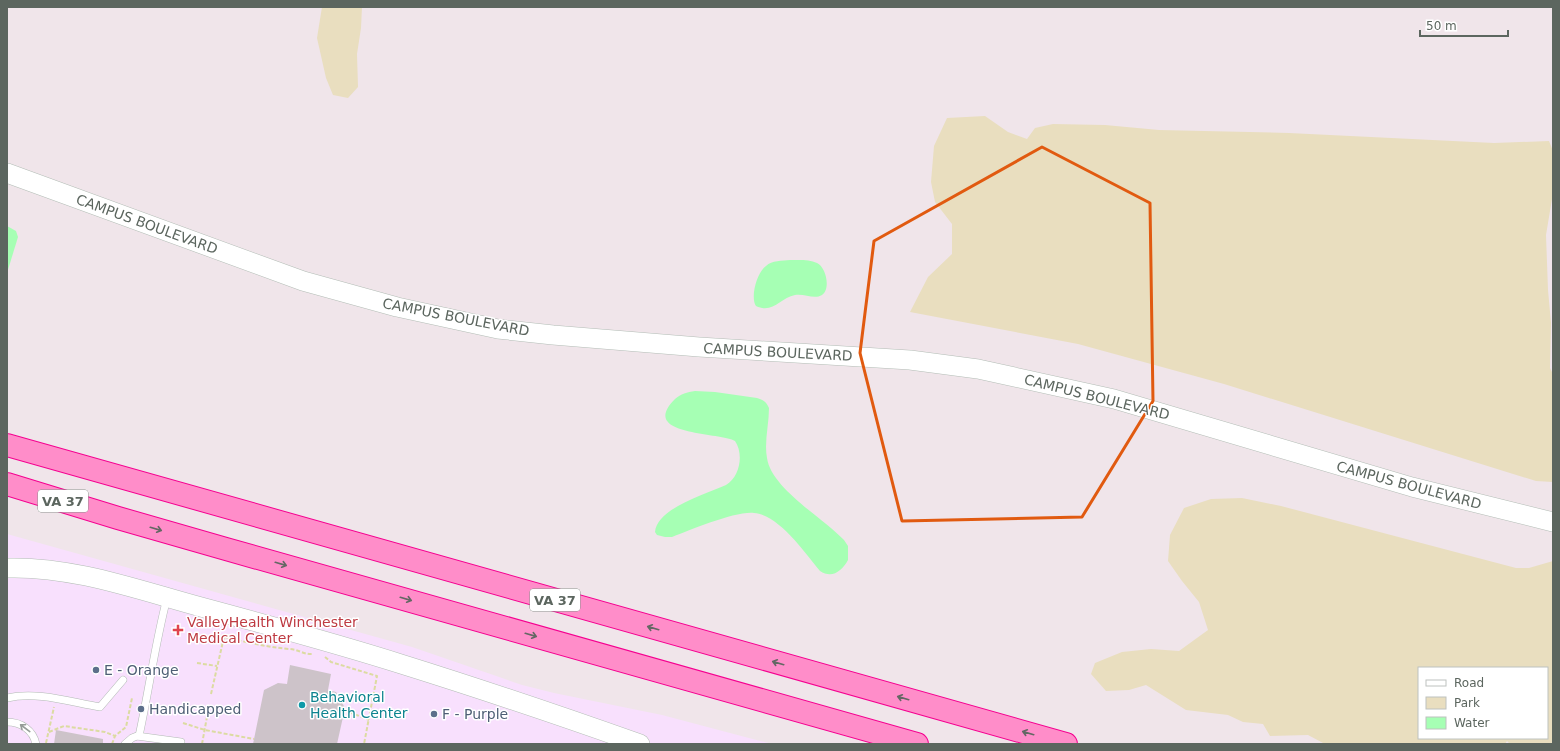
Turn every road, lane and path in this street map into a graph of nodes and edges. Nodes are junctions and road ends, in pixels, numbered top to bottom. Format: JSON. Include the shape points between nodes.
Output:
{"nodes":[{"id":1,"x":7,"y":173,"type":"edge"},
{"id":2,"x":7,"y":444,"type":"edge"},
{"id":3,"x":7,"y":484,"type":"edge"},
{"id":4,"x":7,"y":494,"type":"edge"},
{"id":5,"x":118,"y":518,"type":"junction"},
{"id":6,"x":1553,"y":522,"type":"edge"},
{"id":7,"x":7,"y":568,"type":"edge"},
{"id":8,"x":167,"y":598,"type":"junction"},
{"id":9,"x":315,"y":654,"type":"dead end"},
{"id":10,"x":322,"y":655,"type":"dead end"},
{"id":11,"x":197,"y":662,"type":"dead end"},
{"id":12,"x":217,"y":666,"type":"junction"},
{"id":13,"x":123,"y":680,"type":"dead end"},
{"id":14,"x":212,"y":694,"type":"dead end"},
{"id":15,"x":7,"y":698,"type":"edge"},
{"id":16,"x":132,"y":698,"type":"dead end"},
{"id":17,"x":56,"y":700,"type":"junction"},
{"id":18,"x":209,"y":706,"type":"dead end"},
{"id":19,"x":344,"y":710,"type":"dead end"},
{"id":20,"x":368,"y":720,"type":"junction"},
{"id":21,"x":7,"y":722,"type":"edge"},
{"id":22,"x":183,"y":723,"type":"dead end"},
{"id":23,"x":205,"y":730,"type":"junction"},
{"id":24,"x":49,"y":732,"type":"junction"},
{"id":25,"x":115,"y":736,"type":"junction"},
{"id":26,"x":139,"y":736,"type":"junction"},
{"id":27,"x":254,"y":739,"type":"dead end"},
{"id":28,"x":181,"y":742,"type":"dead end"},
{"id":29,"x":36,"y":744,"type":"edge"},
{"id":30,"x":46,"y":744,"type":"edge"},
{"id":31,"x":112,"y":744,"type":"edge"},
{"id":32,"x":125,"y":744,"type":"edge"},
{"id":33,"x":202,"y":744,"type":"edge"},
{"id":34,"x":341,"y":744,"type":"edge"},
{"id":35,"x":346,"y":744,"type":"edge"},
{"id":36,"x":364,"y":744,"type":"edge"},
{"id":37,"x":640,"y":744,"type":"edge"},
{"id":38,"x":917,"y":744,"type":"edge"},
{"id":39,"x":1066,"y":744,"type":"edge"}],
"edges":[{"from":1,"to":6,"type":"street","name":"CAMPUS BOULEVARD","via":[[303,281],[397,307],[519,332],[684,346],[910,360],[978,369],[1114,399],[1399,484]]},
{"from":39,"to":2,"type":"highway","number":"VA 37","one_way":true},
{"from":3,"to":5,"type":"highway","number":"VA 37"},
{"from":4,"to":5,"type":"highway"},
{"from":5,"to":38,"type":"highway","number":"VA 37","one_way":true},
{"from":7,"to":8,"type":"street","via":[[35,568],[87,576]]},
{"from":8,"to":26,"type":"lane"},
{"from":8,"to":37,"type":"street","via":[[400,663]]},
{"from":9,"to":12,"type":"path","via":[[308,655],[291,649],[262,646],[224,637]]},
{"from":10,"to":20,"type":"path","via":[[331,662],[377,676]]},
{"from":11,"to":12,"type":"path"},
{"from":12,"to":14,"type":"path"},
{"from":13,"to":17,"type":"lane","via":[[100,708]]},
{"from":15,"to":17,"type":"lane","via":[[30,696]]},
{"from":16,"to":25,"type":"path","via":[[126,727]]},
{"from":17,"to":24,"type":"path"},
{"from":18,"to":23,"type":"path"},
{"from":19,"to":20,"type":"path"},
{"from":20,"to":36,"type":"path"},
{"from":29,"to":21,"type":"lane","one_way":true,"via":[[30,732],[22,725]]},
{"from":22,"to":23,"type":"path"},
{"from":23,"to":27,"type":"path"},
{"from":23,"to":33,"type":"path"},
{"from":24,"to":25,"type":"path","via":[[64,726],[105,732]]},
{"from":24,"to":30,"type":"path"},
{"from":25,"to":31,"type":"path"},
{"from":26,"to":28,"type":"lane"},
{"from":26,"to":32,"type":"lane"},
{"from":34,"to":35,"type":"path"}]}
